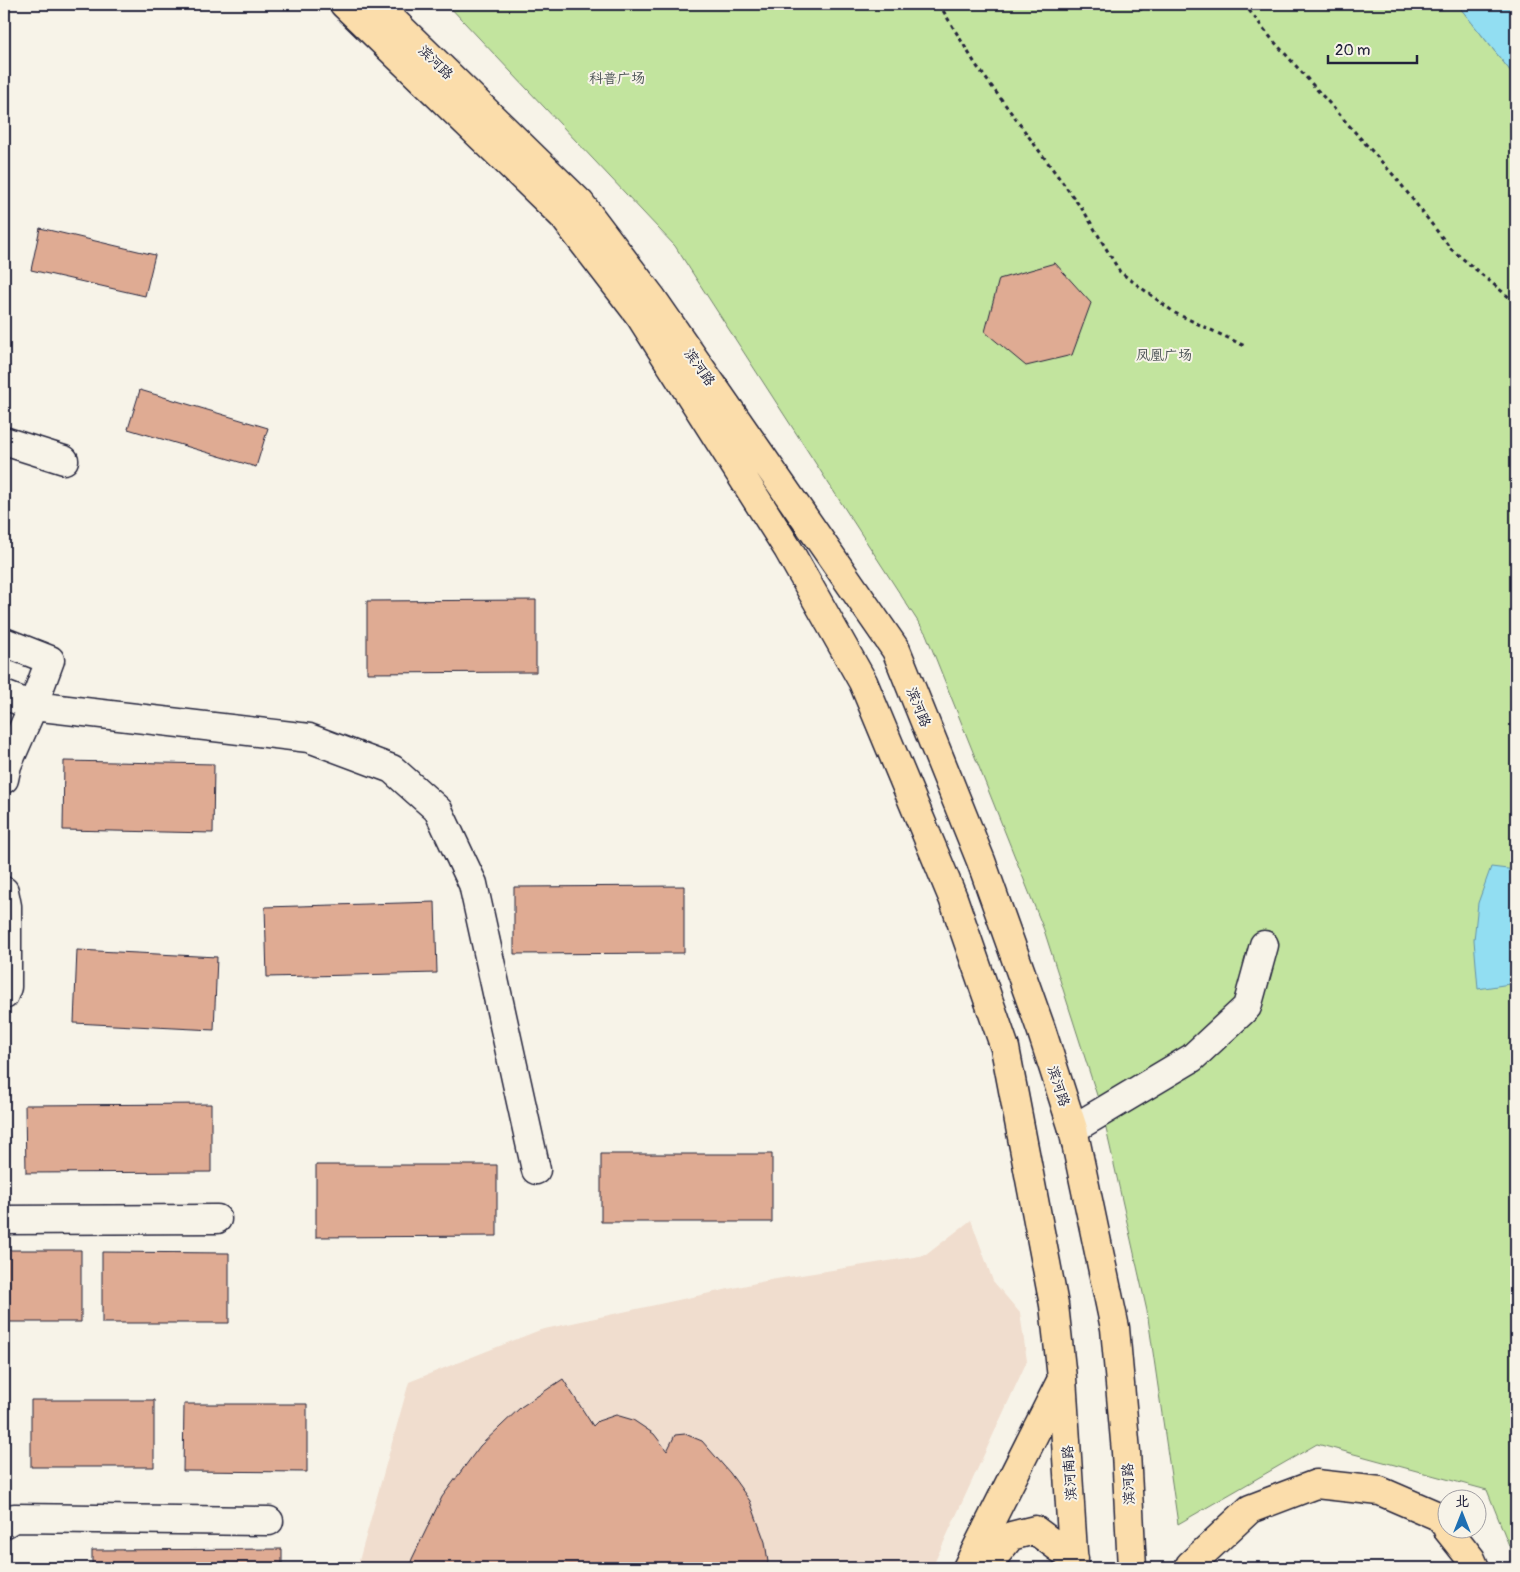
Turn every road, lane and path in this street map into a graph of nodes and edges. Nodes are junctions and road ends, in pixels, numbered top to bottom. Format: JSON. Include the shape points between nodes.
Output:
{"nodes":[{"id":1,"x":344,"y":4,"type":"edge"},
{"id":2,"x":376,"y":4,"type":"edge"},
{"id":3,"x":939,"y":4,"type":"edge"},
{"id":4,"x":1147,"y":4,"type":"edge"},
{"id":5,"x":1244,"y":4,"type":"edge"},
{"id":6,"x":1140,"y":10,"type":"dead end"},
{"id":7,"x":1516,"y":303,"type":"edge"},
{"id":8,"x":1247,"y":347,"type":"dead end"},
{"id":9,"x":4,"y":441,"type":"edge"},
{"id":10,"x":64,"y":460,"type":"dead end"},
{"id":11,"x":4,"y":642,"type":"edge"},
{"id":12,"x":4,"y":695,"type":"edge"},
{"id":13,"x":33,"y":706,"type":"junction"},
{"id":14,"x":4,"y":779,"type":"edge"},
{"id":15,"x":4,"y":892,"type":"edge"},
{"id":16,"x":1264,"y":945,"type":"dead end"},
{"id":17,"x":4,"y":996,"type":"edge"},
{"id":18,"x":1073,"y":1129,"type":"junction"},
{"id":19,"x":536,"y":1170,"type":"dead end"},
{"id":20,"x":217,"y":1218,"type":"dead end"},
{"id":21,"x":4,"y":1220,"type":"edge"},
{"id":22,"x":1062,"y":1378,"type":"junction"},
{"id":23,"x":1438,"y":1516,"type":"edge"},
{"id":24,"x":269,"y":1520,"type":"dead end"},
{"id":25,"x":4,"y":1524,"type":"edge"},
{"id":26,"x":1456,"y":1540,"type":"edge"},
{"id":27,"x":1074,"y":1564,"type":"edge"},
{"id":28,"x":967,"y":1568,"type":"edge"},
{"id":29,"x":985,"y":1568,"type":"edge"},
{"id":30,"x":1132,"y":1568,"type":"edge"},
{"id":31,"x":1189,"y":1568,"type":"edge"},
{"id":32,"x":1475,"y":1568,"type":"edge"}],
"edges":[{"from":1,"to":22,"type":"main road","name":"滨河路","via":[[556,209],[640,316],[788,549],[863,682],[953,898],[1005,1048],[1054,1305]]},
{"from":2,"to":18,"type":"main road","name":"滨河路","via":[[580,203],[652,298],[896,650],[981,861]]},
{"from":3,"to":8,"type":"path","via":[[976,66],[1085,213],[1120,272],[1175,313]]},
{"from":4,"to":6,"type":"path"},
{"from":5,"to":7,"type":"path","via":[[1396,178],[1450,249]]},
{"from":9,"to":10,"type":"street"},
{"from":11,"to":13,"type":"street","via":[[50,660]]},
{"from":12,"to":13,"type":"street"},
{"from":13,"to":14,"type":"street"},
{"from":13,"to":19,"type":"street","via":[[308,738],[392,769],[438,810],[473,884]]},
{"from":15,"to":17,"type":"street","via":[[7,906],[7,987]]},
{"from":16,"to":18,"type":"street","via":[[1248,1007],[1192,1058]]},
{"from":18,"to":30,"type":"main road","name":"滨河路","via":[[1115,1328]]},
{"from":20,"to":21,"type":"street"},
{"from":22,"to":27,"type":"main road","name":"滨河南路"},
{"from":22,"to":28,"type":"main road"},
{"from":23,"to":31,"type":"main road","via":[[1380,1491],[1316,1484],[1250,1509]]},
{"from":24,"to":25,"type":"street","via":[[14,1518]]},
{"from":26,"to":32,"type":"main road"},
{"from":27,"to":29,"type":"main road","via":[[1035,1530],[1011,1536]]}]}
